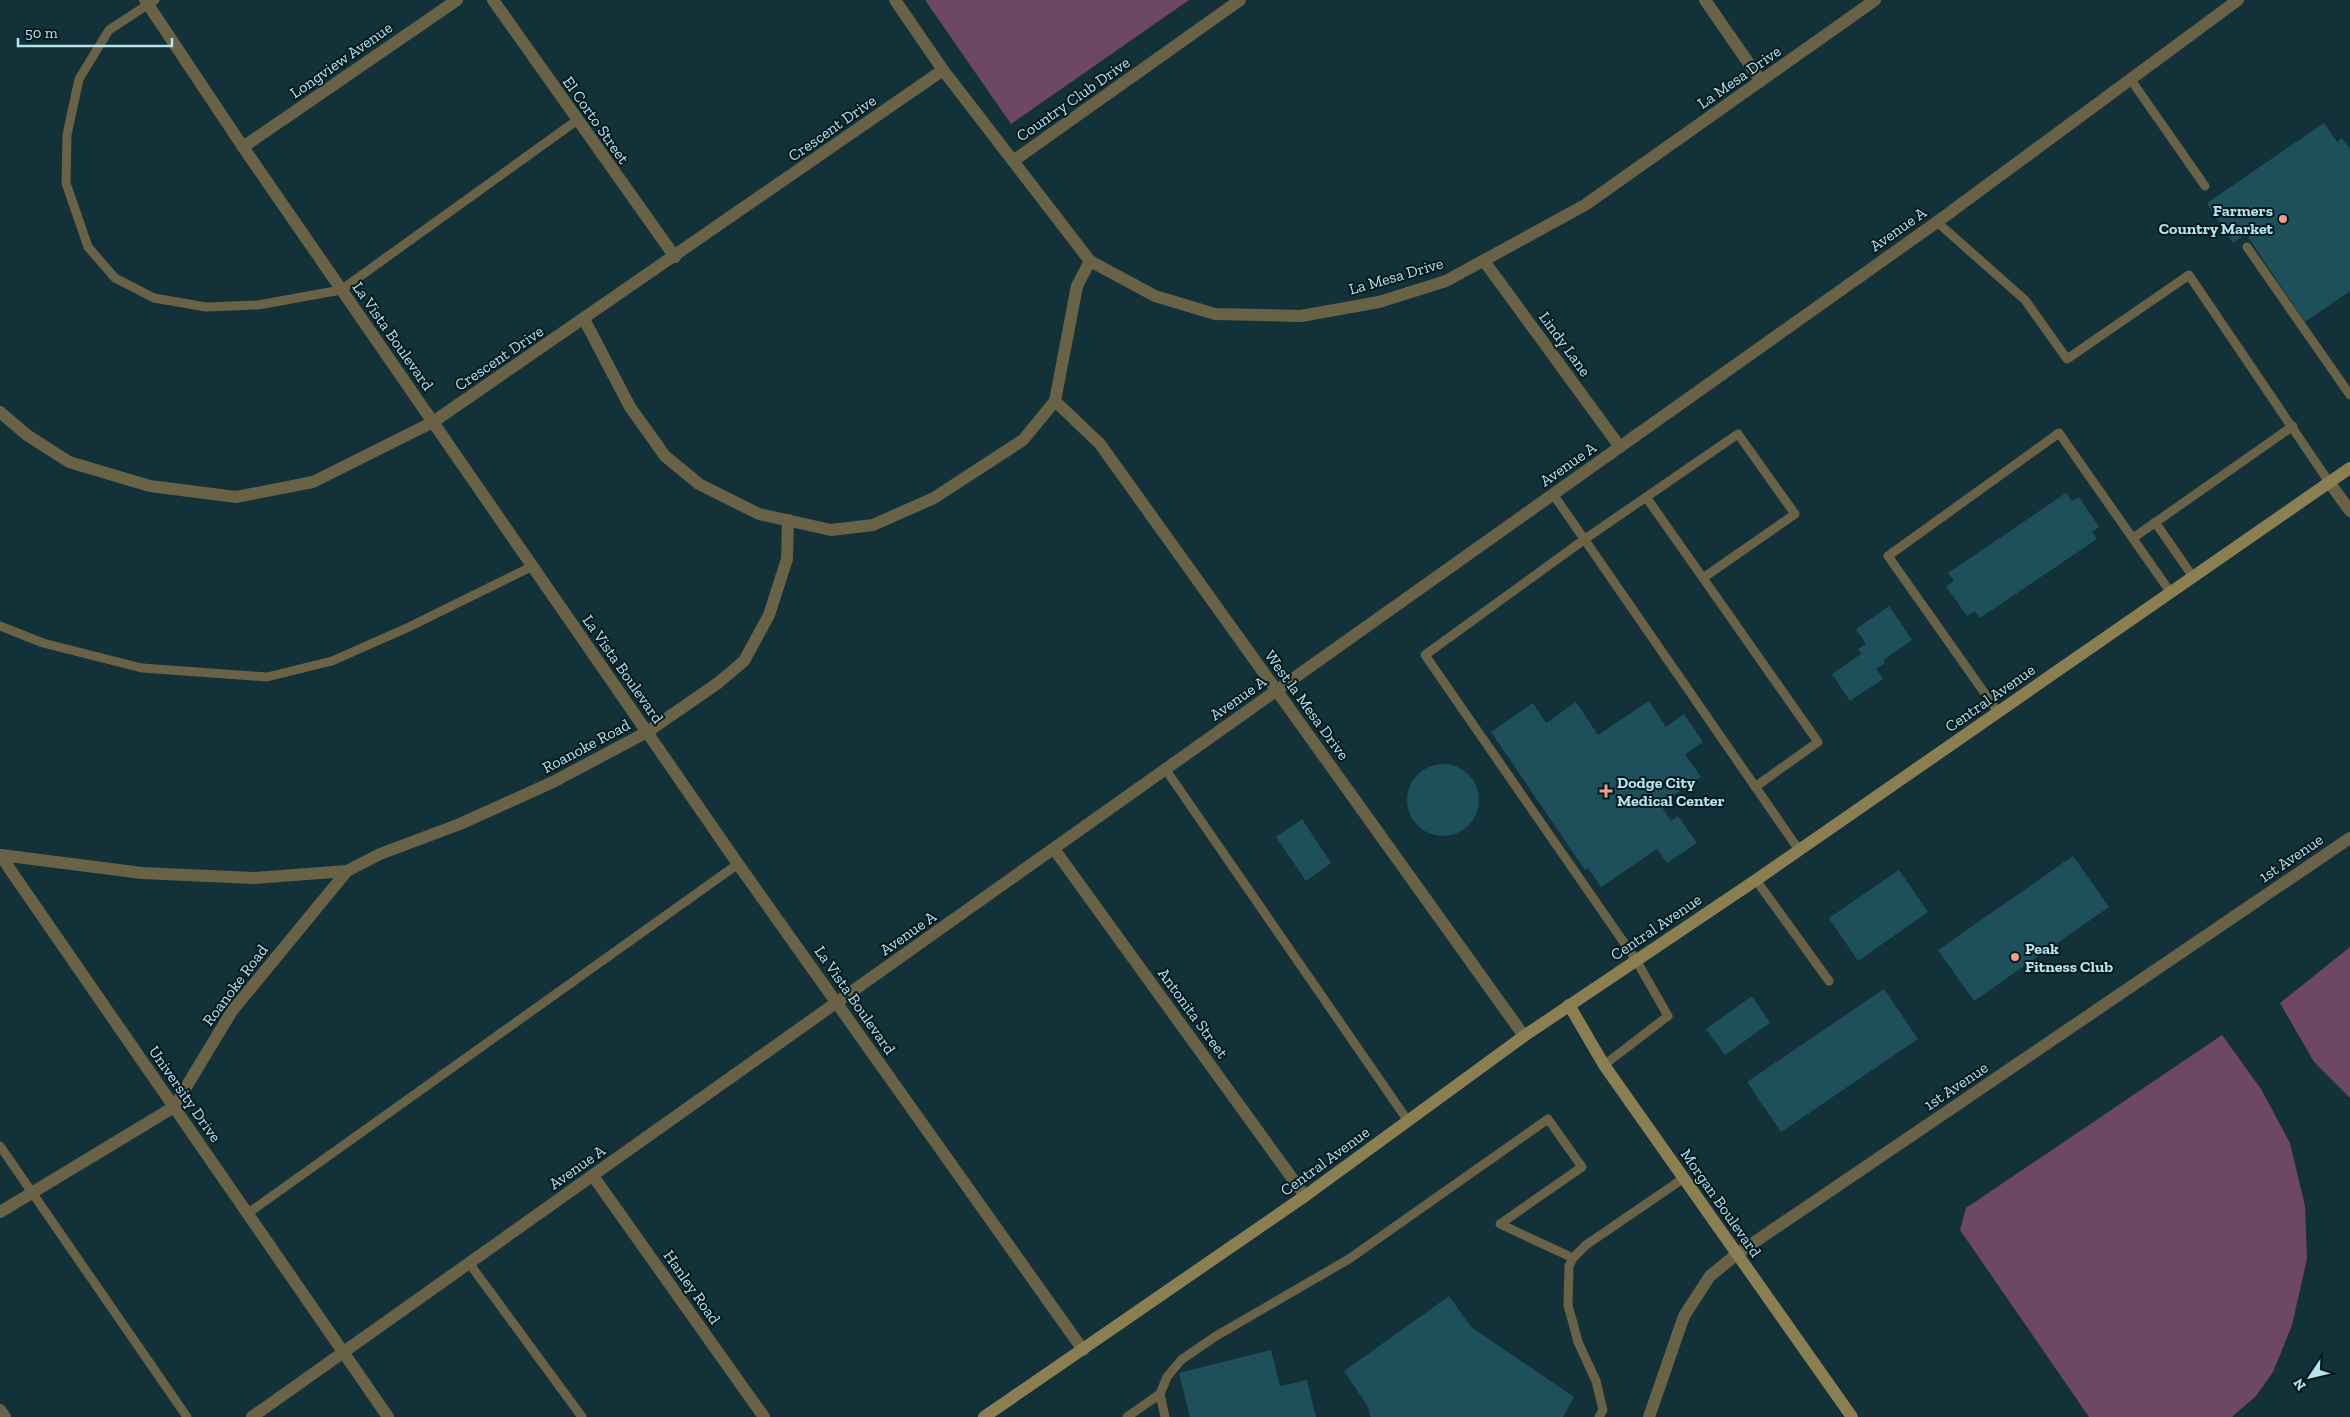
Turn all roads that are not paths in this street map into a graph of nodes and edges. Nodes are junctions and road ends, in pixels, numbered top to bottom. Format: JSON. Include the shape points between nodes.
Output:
{"nodes":[{"id":1,"x":457,"y":0,"type":"edge"},
{"id":2,"x":493,"y":0,"type":"edge"},
{"id":3,"x":895,"y":0,"type":"edge"},
{"id":4,"x":1240,"y":0,"type":"edge"},
{"id":5,"x":1705,"y":0,"type":"edge"},
{"id":6,"x":1875,"y":0,"type":"edge"},
{"id":7,"x":2238,"y":0,"type":"edge"},
{"id":8,"x":149,"y":2,"type":"edge"},
{"id":9,"x":943,"y":70,"type":"junction"},
{"id":10,"x":2131,"y":80,"type":"junction"},
{"id":11,"x":1761,"y":81,"type":"junction"},
{"id":12,"x":576,"y":121,"type":"junction"},
{"id":13,"x":243,"y":147,"type":"junction"},
{"id":14,"x":1013,"y":161,"type":"junction"},
{"id":15,"x":2205,"y":186,"type":"dead end"},
{"id":16,"x":1936,"y":222,"type":"junction"},
{"id":17,"x":2247,"y":247,"type":"dead end"},
{"id":18,"x":675,"y":257,"type":"junction"},
{"id":19,"x":1090,"y":261,"type":"junction"},
{"id":20,"x":1484,"y":261,"type":"junction"},
{"id":21,"x":341,"y":290,"type":"junction"},
{"id":22,"x":584,"y":319,"type":"junction"},
{"id":23,"x":2350,"y":395,"type":"edge"},
{"id":24,"x":1056,"y":401,"type":"junction"},
{"id":25,"x":0,"y":412,"type":"edge"},
{"id":26,"x":433,"y":422,"type":"junction"},
{"id":27,"x":2293,"y":426,"type":"junction"},
{"id":28,"x":1620,"y":446,"type":"junction"},
{"id":29,"x":2350,"y":468,"type":"edge"},
{"id":30,"x":2329,"y":482,"type":"junction"},
{"id":31,"x":1553,"y":494,"type":"junction"},
{"id":32,"x":1646,"y":497,"type":"junction"},
{"id":33,"x":2350,"y":511,"type":"edge"},
{"id":34,"x":788,"y":520,"type":"junction"},
{"id":35,"x":2155,"y":522,"type":"junction"},
{"id":36,"x":2133,"y":538,"type":"junction"},
{"id":37,"x":1585,"y":539,"type":"junction"},
{"id":38,"x":534,"y":566,"type":"junction"},
{"id":39,"x":2193,"y":577,"type":"junction"},
{"id":40,"x":1703,"y":578,"type":"junction"},
{"id":41,"x":2171,"y":593,"type":"junction"},
{"id":42,"x":0,"y":626,"type":"edge"},
{"id":43,"x":1277,"y":690,"type":"junction"},
{"id":44,"x":1998,"y":712,"type":"junction"},
{"id":45,"x":647,"y":732,"type":"junction"},
{"id":46,"x":1166,"y":770,"type":"junction"},
{"id":47,"x":1755,"y":786,"type":"junction"},
{"id":48,"x":2350,"y":838,"type":"edge"},
{"id":49,"x":1054,"y":848,"type":"junction"},
{"id":50,"x":1799,"y":850,"type":"junction"},
{"id":51,"x":0,"y":855,"type":"edge"},
{"id":52,"x":738,"y":864,"type":"junction"},
{"id":53,"x":347,"y":871,"type":"junction"},
{"id":54,"x":1756,"y":880,"type":"junction"},
{"id":55,"x":1636,"y":960,"type":"junction"},
{"id":56,"x":1829,"y":981,"type":"dead end"},
{"id":57,"x":837,"y":1003,"type":"junction"},
{"id":58,"x":1569,"y":1005,"type":"junction"},
{"id":59,"x":1524,"y":1036,"type":"junction"},
{"id":60,"x":1604,"y":1065,"type":"junction"},
{"id":61,"x":174,"y":1106,"type":"junction"},
{"id":62,"x":1408,"y":1121,"type":"junction"},
{"id":63,"x":0,"y":1146,"type":"edge"},
{"id":64,"x":593,"y":1176,"type":"junction"},
{"id":65,"x":1684,"y":1178,"type":"junction"},
{"id":66,"x":33,"y":1193,"type":"junction"},
{"id":67,"x":1305,"y":1196,"type":"junction"},
{"id":68,"x":0,"y":1212,"type":"edge"},
{"id":69,"x":248,"y":1214,"type":"junction"},
{"id":70,"x":1737,"y":1254,"type":"junction"},
{"id":71,"x":1573,"y":1258,"type":"junction"},
{"id":72,"x":470,"y":1263,"type":"junction"},
{"id":73,"x":1083,"y":1350,"type":"junction"},
{"id":74,"x":344,"y":1352,"type":"junction"},
{"id":75,"x":1160,"y":1394,"type":"junction"},
{"id":76,"x":0,"y":1410,"type":"edge"},
{"id":77,"x":5,"y":1417,"type":"edge"},
{"id":78,"x":187,"y":1417,"type":"edge"},
{"id":79,"x":252,"y":1417,"type":"edge"},
{"id":80,"x":388,"y":1417,"type":"edge"},
{"id":81,"x":582,"y":1417,"type":"edge"},
{"id":82,"x":764,"y":1417,"type":"edge"},
{"id":83,"x":984,"y":1417,"type":"edge"},
{"id":84,"x":1127,"y":1417,"type":"edge"},
{"id":85,"x":1165,"y":1417,"type":"edge"},
{"id":86,"x":1599,"y":1417,"type":"edge"},
{"id":87,"x":1649,"y":1417,"type":"edge"},
{"id":88,"x":1852,"y":1417,"type":"edge"}],
"edges":[{"from":1,"to":13,"type":"street","name":"Longview Avenue"},
{"from":2,"to":12,"type":"street","name":"El Corto Street"},
{"from":3,"to":9,"type":"street","name":"Country Club Drive"},
{"from":4,"to":14,"type":"street","name":"Country Club Drive"},
{"from":5,"to":11,"type":"street"},
{"from":6,"to":11,"type":"street","name":"La Mesa Drive"},
{"from":7,"to":10,"type":"street","name":"Avenue A"},
{"from":8,"to":13,"type":"street","name":"La Vista Boulevard"},
{"from":8,"to":21,"type":"lane","via":[[109,30],[79,79],[67,135],[66,183],[88,247],[115,278],[154,298],[206,307],[258,306]]},
{"from":9,"to":14,"type":"street","name":"Country Club Drive"},
{"from":9,"to":18,"type":"street","name":"Crescent Drive"},
{"from":10,"to":15,"type":"lane"},
{"from":10,"to":16,"type":"street","name":"Avenue A"},
{"from":11,"to":20,"type":"street","name":"La Mesa Drive","via":[[1585,205]]},
{"from":12,"to":18,"type":"street","name":"El Corto Street"},
{"from":12,"to":21,"type":"lane"},
{"from":13,"to":21,"type":"street","name":"La Vista Boulevard"},
{"from":14,"to":19,"type":"street"},
{"from":16,"to":27,"type":"lane","via":[[2025,300],[2067,359],[2189,276]]},
{"from":16,"to":28,"type":"street","name":"Avenue A"},
{"from":17,"to":23,"type":"lane"},
{"from":18,"to":22,"type":"street","name":"Crescent Drive"},
{"from":19,"to":20,"type":"street","name":"La Mesa Drive","via":[[1156,296],[1215,314],[1301,316],[1379,302],[1446,281]]},
{"from":19,"to":24,"type":"street","via":[[1077,286]]},
{"from":20,"to":28,"type":"street","name":"Lindy Lane"},
{"from":21,"to":26,"type":"street","name":"La Vista Boulevard"},
{"from":22,"to":26,"type":"street","name":"Crescent Drive"},
{"from":22,"to":34,"type":"street","via":[[630,406],[665,456],[699,484],[759,514]]},
{"from":24,"to":34,"type":"street","via":[[1023,440],[934,498],[873,525],[831,530]]},
{"from":24,"to":43,"type":"street","name":"West la Mesa Drive","via":[[1100,444]]},
{"from":25,"to":26,"type":"street","name":"Crescent Drive","via":[[27,435],[69,462],[150,486],[236,497],[312,482]]},
{"from":26,"to":38,"type":"street","name":"La Vista Boulevard"},
{"from":27,"to":30,"type":"lane"},
{"from":27,"to":35,"type":"lane"},
{"from":28,"to":31,"type":"street","name":"Avenue A"},
{"from":29,"to":30,"type":"street","name":"Central Avenue"},
{"from":30,"to":33,"type":"street"},
{"from":30,"to":39,"type":"street","name":"Central Avenue"},
{"from":31,"to":37,"type":"lane"},
{"from":31,"to":43,"type":"street","name":"Avenue A"},
{"from":32,"to":37,"type":"lane"},
{"from":32,"to":40,"type":"lane"},
{"from":32,"to":40,"type":"lane","via":[[1738,434],[1795,514]]},
{"from":34,"to":45,"type":"street","name":"Roanoke Road","via":[[787,559],[769,615],[744,661]]},
{"from":35,"to":36,"type":"lane"},
{"from":35,"to":39,"type":"lane"},
{"from":36,"to":41,"type":"lane"},
{"from":36,"to":44,"type":"lane","via":[[2060,434],[1888,556]]},
{"from":37,"to":47,"type":"lane"},
{"from":37,"to":55,"type":"lane","via":[[1425,655]]},
{"from":38,"to":42,"type":"lane","via":[[332,661],[267,677],[142,668],[43,643]]},
{"from":38,"to":45,"type":"street","name":"La Vista Boulevard"},
{"from":39,"to":41,"type":"street","name":"Central Avenue"},
{"from":40,"to":47,"type":"lane","via":[[1818,742]]},
{"from":41,"to":44,"type":"street","name":"Central Avenue"},
{"from":43,"to":46,"type":"street","name":"Avenue A"},
{"from":43,"to":59,"type":"street","name":"West la Mesa Drive"},
{"from":44,"to":50,"type":"street","name":"Central Avenue"},
{"from":45,"to":52,"type":"street","name":"La Vista Boulevard"},
{"from":45,"to":53,"type":"street","name":"Roanoke Road","via":[[553,782],[460,824],[380,854]]},
{"from":46,"to":49,"type":"street","name":"Avenue A"},
{"from":46,"to":62,"type":"lane"},
{"from":47,"to":50,"type":"lane"},
{"from":48,"to":70,"type":"street","name":"1st Avenue"},
{"from":49,"to":57,"type":"street","name":"Avenue A"},
{"from":49,"to":67,"type":"street","name":"Antonita Street"},
{"from":50,"to":54,"type":"street","name":"Central Avenue"},
{"from":51,"to":53,"type":"street","name":"Roanoke Road","via":[[142,872],[252,878]]},
{"from":51,"to":61,"type":"street","name":"University Drive"},
{"from":52,"to":57,"type":"street","name":"La Vista Boulevard"},
{"from":52,"to":69,"type":"lane"},
{"from":53,"to":61,"type":"street","name":"Roanoke Road","via":[[232,1011]]},
{"from":54,"to":55,"type":"street","name":"Central Avenue"},
{"from":54,"to":56,"type":"lane"},
{"from":55,"to":58,"type":"street","name":"Central Avenue"},
{"from":55,"to":60,"type":"lane","via":[[1668,1016]]},
{"from":57,"to":64,"type":"street","name":"Avenue A"},
{"from":57,"to":73,"type":"street","name":"La Vista Boulevard"},
{"from":58,"to":59,"type":"street","name":"Central Avenue"},
{"from":58,"to":60,"type":"street","name":"Morgan Boulevard"},
{"from":59,"to":62,"type":"street","name":"Central Avenue"},
{"from":60,"to":65,"type":"street","name":"Morgan Boulevard"},
{"from":61,"to":66,"type":"street","name":"Roanoke Road"},
{"from":61,"to":69,"type":"street","name":"University Drive"},
{"from":62,"to":67,"type":"street","name":"Central Avenue"},
{"from":63,"to":66,"type":"lane"},
{"from":64,"to":72,"type":"street","name":"Avenue A"},
{"from":64,"to":82,"type":"street","name":"Hanley Road"},
{"from":65,"to":70,"type":"street","name":"Morgan Boulevard"},
{"from":65,"to":71,"type":"lane","via":[[1586,1245]]},
{"from":66,"to":68,"type":"street","name":"Roanoke Road"},
{"from":66,"to":78,"type":"lane"},
{"from":67,"to":73,"type":"street","name":"Central Avenue"},
{"from":69,"to":74,"type":"street","name":"University Drive"},
{"from":70,"to":87,"type":"street","name":"1st Avenue","via":[[1710,1276],[1684,1316]]},
{"from":70,"to":88,"type":"street","name":"Morgan Boulevard"},
{"from":71,"to":75,"type":"lane","via":[[1500,1224],[1582,1167],[1548,1119],[1349,1259],[1216,1336],[1181,1360],[1167,1377]]},
{"from":71,"to":86,"type":"lane","via":[[1569,1266],[1568,1305],[1578,1342],[1596,1381],[1604,1410]]},
{"from":72,"to":74,"type":"street","name":"Avenue A"},
{"from":72,"to":81,"type":"lane"},
{"from":73,"to":83,"type":"street","name":"Central Avenue"},
{"from":74,"to":79,"type":"street","name":"Avenue A"},
{"from":74,"to":80,"type":"street","name":"University Drive"},
{"from":75,"to":84,"type":"lane"},
{"from":75,"to":85,"type":"lane"},
{"from":76,"to":77,"type":"street"}]}
